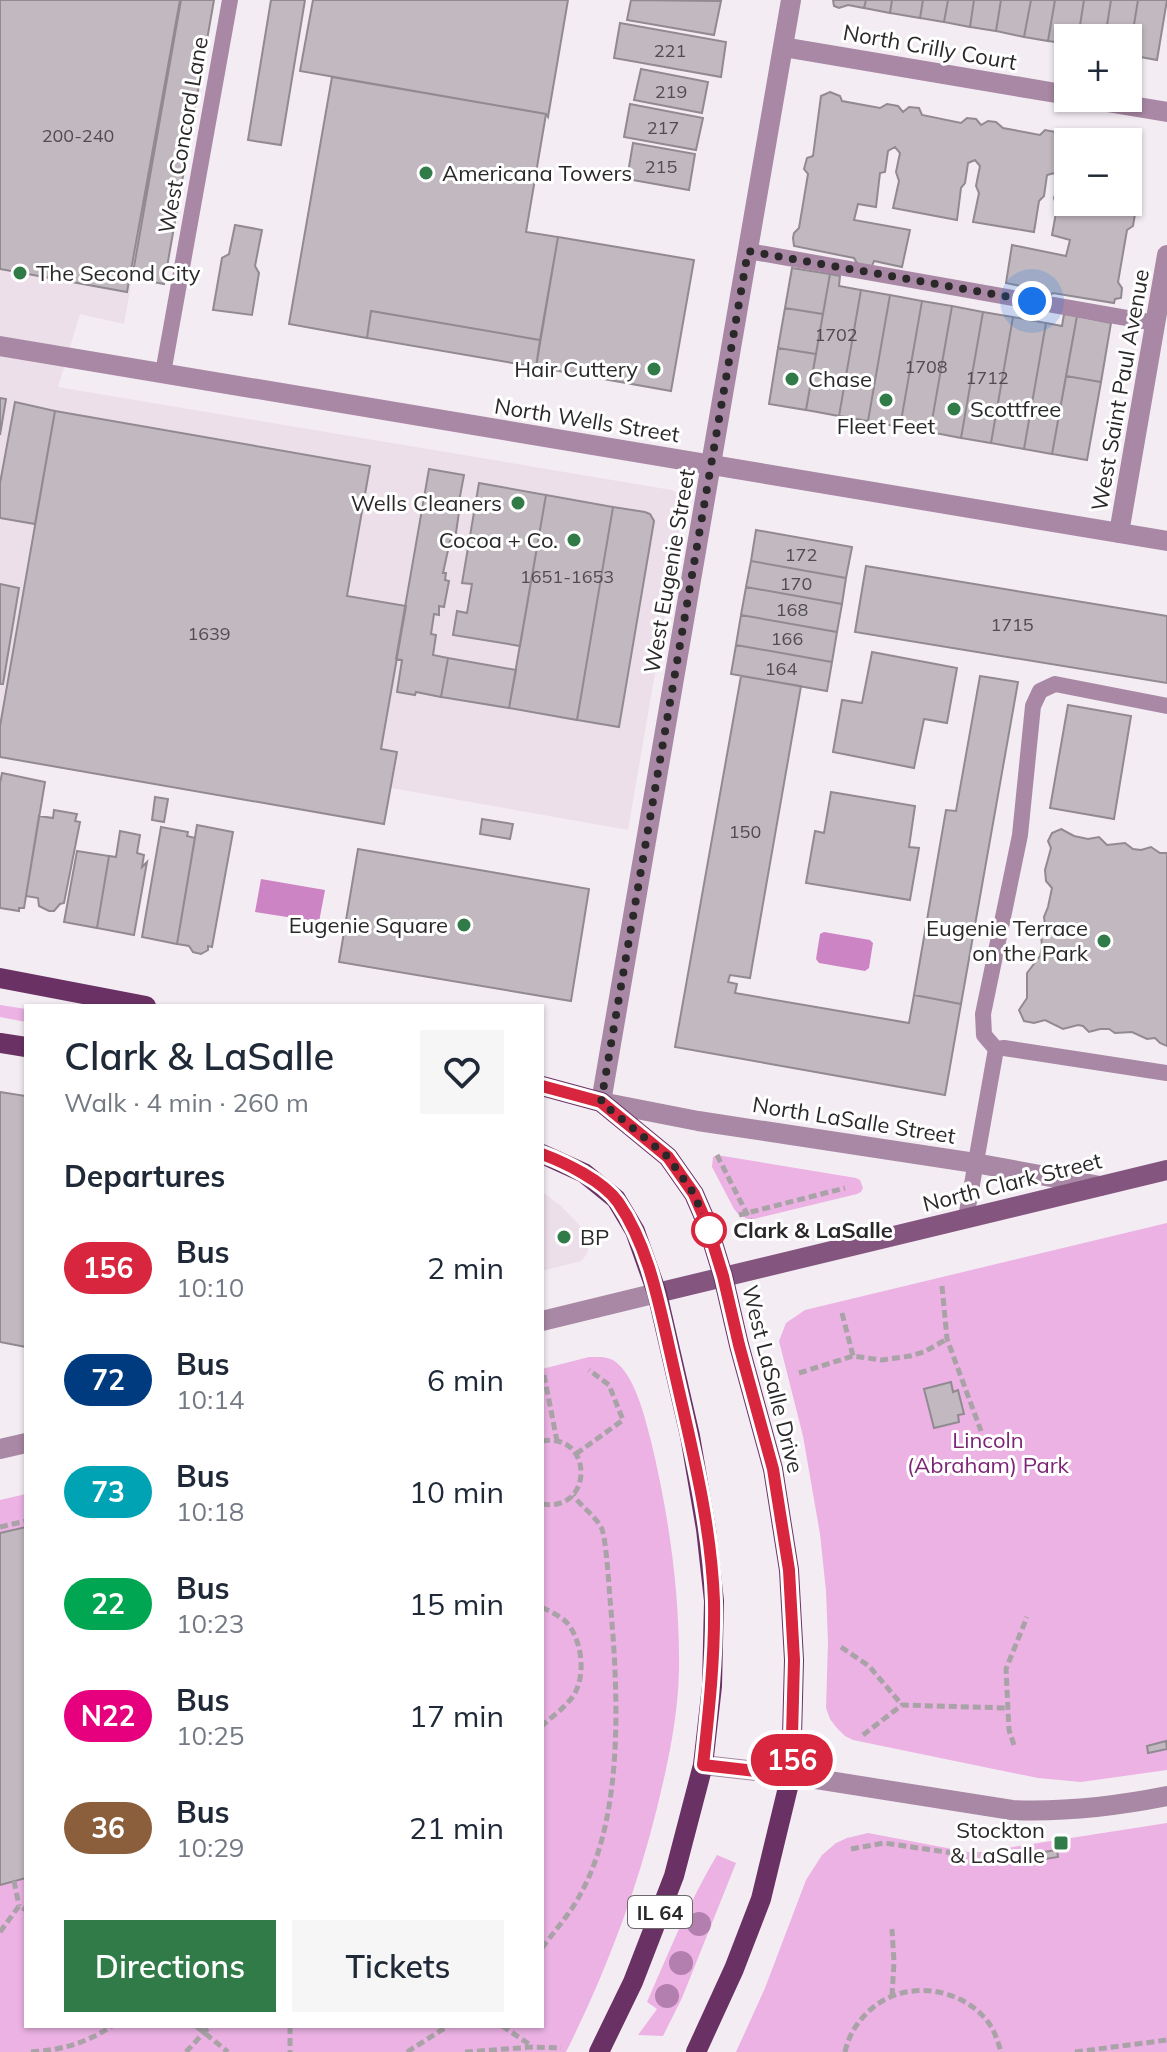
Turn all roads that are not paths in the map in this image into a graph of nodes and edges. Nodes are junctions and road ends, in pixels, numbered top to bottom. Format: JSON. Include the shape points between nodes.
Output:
{"nodes":[{"id":1,"x":230,"y":0,"type":"edge"},
{"id":2,"x":791,"y":0,"type":"edge"},
{"id":3,"x":783,"y":47,"type":"junction"},
{"id":4,"x":1054,"y":93,"type":"edge"},
{"id":5,"x":1142,"y":108,"type":"edge"},
{"id":6,"x":1167,"y":112,"type":"edge"},
{"id":7,"x":748,"y":251,"type":"junction"},
{"id":8,"x":1167,"y":255,"type":"edge"},
{"id":9,"x":1165,"y":281,"type":"edge"},
{"id":10,"x":1155,"y":323,"type":"junction"},
{"id":11,"x":0,"y":346,"type":"edge"},
{"id":12,"x":163,"y":373,"type":"junction"},
{"id":13,"x":712,"y":465,"type":"junction"},
{"id":14,"x":1119,"y":533,"type":"junction"},
{"id":15,"x":1167,"y":541,"type":"edge"},
{"id":16,"x":1167,"y":706,"type":"edge"},
{"id":17,"x":0,"y":978,"type":"edge"},
{"id":18,"x":136,"y":1004,"type":"edge"},
{"id":19,"x":0,"y":1043,"type":"edge"},
{"id":20,"x":24,"y":1047,"type":"edge"},
{"id":21,"x":996,"y":1049,"type":"junction"},
{"id":22,"x":1167,"y":1073,"type":"edge"},
{"id":23,"x":544,"y":1087,"type":"edge"},
{"id":24,"x":601,"y":1102,"type":"junction"},
{"id":25,"x":544,"y":1155,"type":"edge"},
{"id":26,"x":975,"y":1163,"type":"junction"},
{"id":27,"x":1167,"y":1170,"type":"edge"},
{"id":28,"x":1100,"y":1186,"type":"junction"},
{"id":29,"x":966,"y":1218,"type":"junction"},
{"id":30,"x":723,"y":1276,"type":"junction"},
{"id":31,"x":657,"y":1293,"type":"junction"},
{"id":32,"x":544,"y":1321,"type":"edge"},
{"id":33,"x":24,"y":1443,"type":"edge"},
{"id":34,"x":0,"y":1449,"type":"edge"},
{"id":35,"x":703,"y":1765,"type":"junction"},
{"id":36,"x":791,"y":1775,"type":"junction"},
{"id":37,"x":1167,"y":1796,"type":"edge"},
{"id":38,"x":599,"y":2052,"type":"edge"},
{"id":39,"x":696,"y":2052,"type":"edge"}],
"edges":[{"from":1,"to":12,"type":"lane","name":"West Concord Lane"},
{"from":2,"to":3,"type":"street","name":"West Eugenie Street"},
{"from":3,"to":4,"type":"street","name":"North Crilly Court"},
{"from":3,"to":7,"type":"street","name":"West Eugenie Street"},
{"from":5,"to":6,"type":"street"},
{"from":7,"to":10,"type":"lane"},
{"from":7,"to":13,"type":"street","name":"West Eugenie Street"},
{"from":8,"to":9,"type":"street","name":"West Saint Paul Avenue"},
{"from":9,"to":10,"type":"street","name":"West Saint Paul Avenue"},
{"from":10,"to":14,"type":"street","name":"West Saint Paul Avenue"},
{"from":11,"to":12,"type":"street","name":"North Wells Street"},
{"from":12,"to":13,"type":"street","name":"North Wells Street"},
{"from":13,"to":14,"type":"street","name":"North Wells Street"},
{"from":13,"to":24,"type":"street","name":"West Eugenie Street"},
{"from":14,"to":15,"type":"street","name":"North Wells Street"},
{"from":16,"to":21,"type":"lane","via":[[1055,684],[1040,691],[1033,706],[1020,835],[983,1014],[984,1035]]},
{"from":17,"to":18,"type":"main road"},
{"from":19,"to":20,"type":"main road"},
{"from":21,"to":22,"type":"lane"},
{"from":21,"to":26,"type":"lane"},
{"from":23,"to":24,"type":"main road"},
{"from":24,"to":26,"type":"street","name":"North LaSalle Street"},
{"from":24,"to":30,"type":"main road","name":"West LaSalle Drive","via":[[668,1157],[694,1194]]},
{"from":25,"to":31,"type":"main road","number":"IL 64","via":[[584,1173],[616,1199],[635,1231]]},
{"from":26,"to":28,"type":"street","name":"North LaSalle Street"},
{"from":26,"to":29,"type":"lane"},
{"from":27,"to":28,"type":"main road","name":"North Clark Street"},
{"from":28,"to":29,"type":"main road","name":"North Clark Street"},
{"from":29,"to":30,"type":"main road","name":"North Clark Street"},
{"from":30,"to":31,"type":"main road","name":"North Clark Street"},
{"from":30,"to":36,"type":"main road","name":"West LaSalle Drive","via":[[773,1469],[789,1570],[794,1660]]},
{"from":31,"to":32,"type":"street","name":"North Clark Street"},
{"from":31,"to":35,"type":"main road","number":"IL 64","via":[[690,1436],[714,1601]]},
{"from":33,"to":34,"type":"street"},
{"from":35,"to":36,"type":"street"},
{"from":35,"to":38,"type":"main road","number":"IL 64","via":[[674,1876]]},
{"from":36,"to":37,"type":"street","via":[[1012,1810]]},
{"from":36,"to":39,"type":"main road","name":"West LaSalle Drive","via":[[761,1899]]}]}
